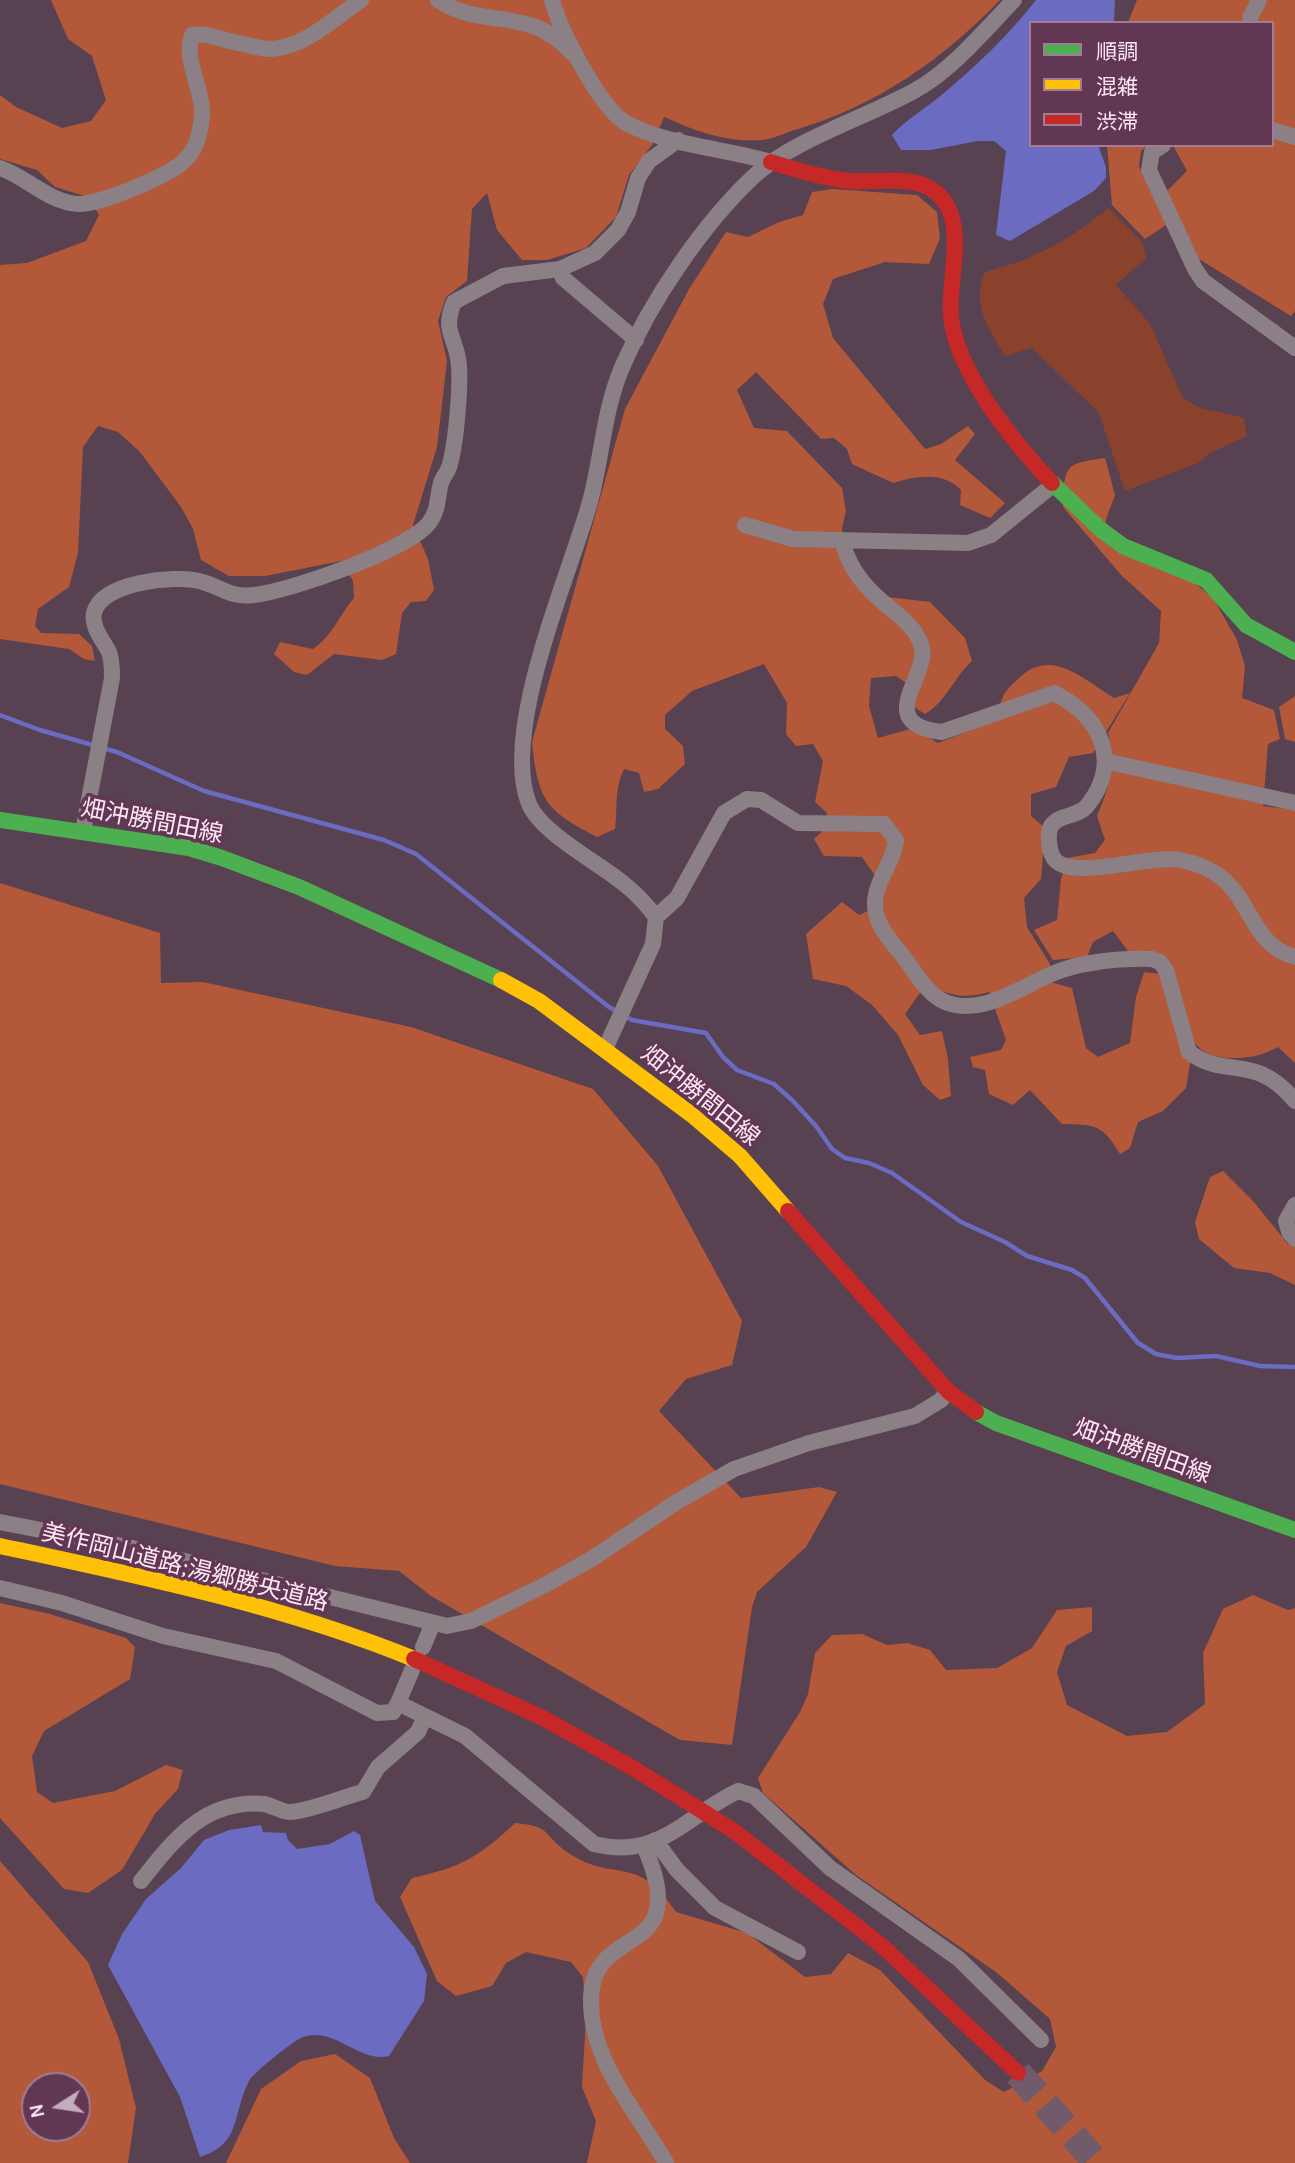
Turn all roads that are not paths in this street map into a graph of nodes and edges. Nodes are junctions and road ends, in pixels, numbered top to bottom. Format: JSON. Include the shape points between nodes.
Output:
{"nodes":[{"id":1,"x":361,"y":0,"type":"edge"},
{"id":2,"x":438,"y":0,"type":"edge"},
{"id":3,"x":552,"y":0,"type":"edge"},
{"id":4,"x":1014,"y":0,"type":"edge"},
{"id":5,"x":1259,"y":0,"type":"edge"},
{"id":6,"x":1250,"y":18,"type":"dead end"},
{"id":7,"x":580,"y":63,"type":"junction"},
{"id":8,"x":1274,"y":131,"type":"edge"},
{"id":9,"x":1295,"y":137,"type":"edge"},
{"id":10,"x":678,"y":140,"type":"junction"},
{"id":11,"x":1160,"y":147,"type":"edge"},
{"id":12,"x":771,"y":162,"type":"junction"},
{"id":13,"x":0,"y":168,"type":"edge"},
{"id":14,"x":560,"y":269,"type":"junction"},
{"id":15,"x":636,"y":340,"type":"junction"},
{"id":16,"x":1295,"y":348,"type":"edge"},
{"id":17,"x":1054,"y":484,"type":"junction"},
{"id":18,"x":745,"y":525,"type":"dead end"},
{"id":19,"x":842,"y":541,"type":"junction"},
{"id":20,"x":1295,"y":652,"type":"edge"},
{"id":21,"x":1105,"y":761,"type":"junction"},
{"id":22,"x":1295,"y":803,"type":"edge"},
{"id":23,"x":0,"y":820,"type":"edge"},
{"id":24,"x":83,"y":831,"type":"junction"},
{"id":25,"x":656,"y":917,"type":"junction"},
{"id":26,"x":1295,"y":957,"type":"edge"},
{"id":27,"x":605,"y":1049,"type":"junction"},
{"id":28,"x":1295,"y":1101,"type":"edge"},
{"id":29,"x":1295,"y":1205,"type":"edge"},
{"id":30,"x":1295,"y":1239,"type":"edge"},
{"id":31,"x":948,"y":1391,"type":"junction"},
{"id":32,"x":0,"y":1522,"type":"edge"},
{"id":33,"x":1295,"y":1530,"type":"edge"},
{"id":34,"x":0,"y":1546,"type":"edge"},
{"id":35,"x":0,"y":1588,"type":"edge"},
{"id":36,"x":433,"y":1623,"type":"junction"},
{"id":37,"x":422,"y":1647,"type":"dead end"},
{"id":38,"x":412,"y":1670,"type":"dead end"},
{"id":39,"x":398,"y":1703,"type":"junction"},
{"id":40,"x":425,"y":1716,"type":"junction"},
{"id":41,"x":649,"y":1843,"type":"junction"},
{"id":42,"x":141,"y":1881,"type":"dead end"},
{"id":43,"x":798,"y":1952,"type":"dead end"},
{"id":44,"x":1041,"y":2040,"type":"dead end"},
{"id":45,"x":1018,"y":2073,"type":"tunnel mouth"},
{"id":46,"x":666,"y":2163,"type":"edge"}],
"edges":[{"from":1,"to":13,"type":"street","via":[[324,27],[271,49],[226,42],[206,33],[192,35],[188,46],[202,114],[197,141],[187,159],[172,170],[99,201],[79,204],[58,200]]},
{"from":2,"to":7,"type":"street","via":[[468,14],[535,25],[565,45]]},
{"from":3,"to":7,"type":"street"},
{"from":4,"to":12,"type":"street","via":[[917,89]]},
{"from":5,"to":6,"type":"street"},
{"from":7,"to":10,"type":"street","via":[[623,121]]},
{"from":8,"to":9,"type":"street"},
{"from":10,"to":12,"type":"street"},
{"from":10,"to":14,"type":"street","via":[[649,161],[618,230],[595,253]]},
{"from":11,"to":16,"type":"street","via":[[1153,152],[1149,170],[1203,281]]},
{"from":12,"to":15,"type":"street","via":[[698,238]]},
{"from":12,"to":17,"type":"main road","via":[[849,183],[911,181],[932,189],[943,200],[955,229],[950,307],[962,357],[1027,454]]},
{"from":14,"to":15,"type":"street","via":[[563,278]]},
{"from":14,"to":24,"type":"street","via":[[503,276],[454,302],[447,329],[458,357],[453,445],[438,507],[425,528],[346,568],[255,595],[237,596],[200,581],[178,579],[128,586],[100,602],[94,622],[109,653],[112,678]]},
{"from":15,"to":25,"type":"street","via":[[610,403],[590,500],[545,643],[522,758],[530,807],[566,841],[623,883]]},
{"from":17,"to":19,"type":"street","via":[[991,535],[968,543]]},
{"from":17,"to":20,"type":"main road","via":[[1121,545],[1150,561],[1206,580],[1247,625]]},
{"from":18,"to":19,"type":"street","via":[[793,539]]},
{"from":19,"to":21,"type":"street","via":[[847,560],[922,648],[921,664],[907,693],[913,720],[926,730],[942,732],[1054,693],[1099,731]]},
{"from":21,"to":22,"type":"street"},
{"from":21,"to":26,"type":"street","via":[[1088,805],[1051,827],[1051,855],[1058,864],[1082,870],[1160,858],[1201,866],[1232,886],[1268,945]]},
{"from":23,"to":24,"type":"main road","name":"畑沖勝間田線"},
{"from":24,"to":27,"type":"main road","name":"畑沖勝間田線","via":[[189,848],[299,887],[476,965],[538,1001]]},
{"from":25,"to":27,"type":"street","via":[[653,944]]},
{"from":25,"to":28,"type":"street","via":[[677,898],[719,819],[732,805],[761,800],[798,823],[884,824],[896,840],[895,854],[877,891],[876,918],[928,990],[941,1000],[961,1006],[1006,997],[1063,970],[1152,959],[1167,970],[1189,1052],[1210,1063],[1272,1077]]},
{"from":27,"to":31,"type":"main road","name":"畑沖勝間田線","via":[[740,1156]]},
{"from":29,"to":30,"type":"street","via":[[1286,1221]]},
{"from":31,"to":33,"type":"main road","name":"畑沖勝間田線","via":[[996,1423]]},
{"from":31,"to":36,"type":"street","via":[[915,1416],[809,1443],[734,1469],[545,1585],[471,1621],[447,1626]]},
{"from":32,"to":36,"type":"street","via":[[128,1547]]},
{"from":34,"to":45,"type":"main road","name":"美作岡山道路;湯郷勝央道路","bridge":true,"via":[[249,1603],[355,1637],[575,1734],[734,1831],[862,1926]]},
{"from":35,"to":39,"type":"street","via":[[163,1636],[276,1661],[377,1713],[393,1713]]},
{"from":36,"to":37,"type":"street"},
{"from":38,"to":39,"type":"street"},
{"from":39,"to":40,"type":"street"},
{"from":40,"to":41,"type":"street","via":[[465,1736],[594,1844],[615,1849]]},
{"from":40,"to":42,"type":"street","via":[[418,1732],[378,1768],[363,1792],[290,1812],[253,1804],[211,1812],[184,1832]]},
{"from":41,"to":43,"type":"street","via":[[715,1908]]},
{"from":41,"to":44,"type":"street","via":[[738,1791],[754,1796],[830,1867],[959,1959]]},
{"from":41,"to":46,"type":"street","via":[[658,1913],[653,1925],[607,1957],[591,1996],[594,2028],[609,2070]]}]}
